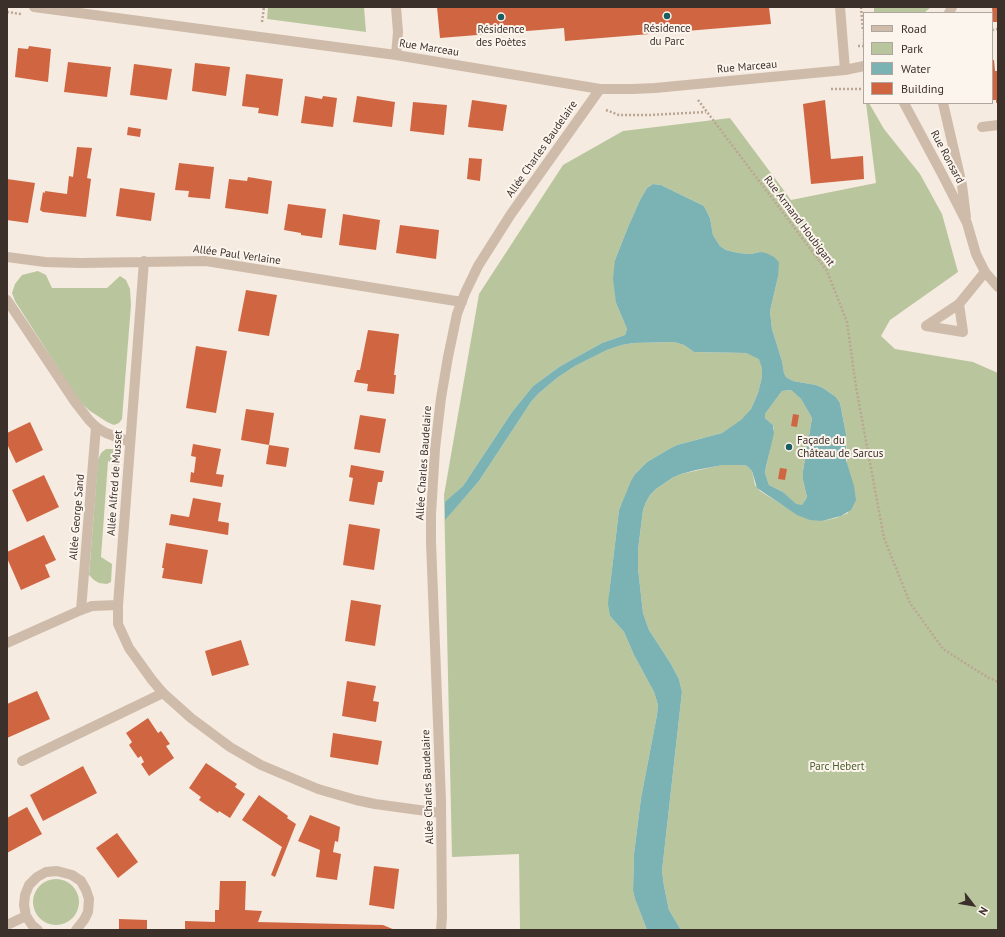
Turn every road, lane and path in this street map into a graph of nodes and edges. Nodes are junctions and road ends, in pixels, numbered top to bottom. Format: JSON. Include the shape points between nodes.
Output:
{"nodes":[{"id":1,"x":34,"y":7,"type":"edge"},
{"id":2,"x":396,"y":7,"type":"edge"},
{"id":3,"x":840,"y":7,"type":"edge"},
{"id":4,"x":861,"y":7,"type":"edge"},
{"id":5,"x":863,"y":31,"type":"edge"},
{"id":6,"x":396,"y":55,"type":"junction"},
{"id":7,"x":863,"y":66,"type":"edge"},
{"id":8,"x":845,"y":70,"type":"junction"},
{"id":9,"x":863,"y":73,"type":"edge"},
{"id":10,"x":600,"y":89,"type":"junction"},
{"id":11,"x":695,"y":97,"type":"dead end"},
{"id":12,"x":905,"y":104,"type":"edge"},
{"id":13,"x":943,"y":104,"type":"edge"},
{"id":14,"x":606,"y":110,"type":"dead end"},
{"id":15,"x":706,"y":112,"type":"junction"},
{"id":16,"x":998,"y":125,"type":"edge"},
{"id":17,"x":982,"y":127,"type":"dead end"},
{"id":18,"x":967,"y":223,"type":"junction"},
{"id":19,"x":7,"y":257,"type":"edge"},
{"id":20,"x":144,"y":261,"type":"junction"},
{"id":21,"x":985,"y":272,"type":"junction"},
{"id":22,"x":998,"y":287,"type":"edge"},
{"id":23,"x":7,"y":300,"type":"edge"},
{"id":24,"x":462,"y":302,"type":"junction"},
{"id":25,"x":959,"y":304,"type":"dead end"},
{"id":26,"x":96,"y":427,"type":"junction"},
{"id":27,"x":130,"y":442,"type":"junction"},
{"id":28,"x":118,"y":605,"type":"junction"},
{"id":29,"x":81,"y":610,"type":"junction"},
{"id":30,"x":7,"y":642,"type":"edge"},
{"id":31,"x":998,"y":682,"type":"edge"},
{"id":32,"x":163,"y":693,"type":"junction"},
{"id":33,"x":22,"y":761,"type":"dead end"},
{"id":34,"x":442,"y":813,"type":"junction"},
{"id":35,"x":26,"y":916,"type":"junction"},
{"id":36,"x":7,"y":925,"type":"edge"},
{"id":37,"x":38,"y":930,"type":"edge"},
{"id":38,"x":76,"y":930,"type":"edge"},
{"id":39,"x":441,"y":930,"type":"edge"}],
"edges":[{"from":1,"to":6,"type":"street","name":"Rue Marceau"},
{"from":2,"to":6,"type":"street"},
{"from":3,"to":8,"type":"street"},
{"from":4,"to":5,"type":"path"},
{"from":6,"to":10,"type":"street","name":"Rue Marceau"},
{"from":7,"to":8,"type":"street"},
{"from":8,"to":9,"type":"street"},
{"from":8,"to":10,"type":"street","name":"Rue Marceau","via":[[633,90]]},
{"from":10,"to":24,"type":"street","name":"Allée Charles Baudelaire","via":[[487,251]]},
{"from":11,"to":15,"type":"path","name":"Rue Armand Houbigant"},
{"from":12,"to":18,"type":"street","name":"Rue Ronsard"},
{"from":13,"to":18,"type":"street","name":"Rue Ronsard","via":[[962,185]]},
{"from":14,"to":15,"type":"path","via":[[619,115]]},
{"from":15,"to":31,"type":"path","name":"Rue Armand Houbigant","via":[[827,271],[847,322],[856,387],[884,538],[910,603],[943,649],[987,678]]},
{"from":16,"to":17,"type":"street"},
{"from":18,"to":21,"type":"street","name":"Rue Ronsard","via":[[976,254]]},
{"from":19,"to":20,"type":"street","name":"Allée Paul Verlaine","via":[[74,263]]},
{"from":20,"to":24,"type":"street","name":"Allée Paul Verlaine","via":[[206,261]]},
{"from":20,"to":27,"type":"street","name":"Allée Alfred de Musset"},
{"from":21,"to":22,"type":"street","name":"Rue Ronsard"},
{"from":21,"to":25,"type":"street"},
{"from":23,"to":26,"type":"street","via":[[75,402]]},
{"from":24,"to":34,"type":"street","name":"Allée Charles Baudelaire","via":[[441,398],[431,514]]},
{"from":26,"to":27,"type":"street"},
{"from":26,"to":29,"type":"street","name":"Allée George Sand"},
{"from":27,"to":28,"type":"street","name":"Allée Alfred de Musset"},
{"from":28,"to":29,"type":"street","via":[[92,606]]},
{"from":28,"to":32,"type":"street","name":"Allée Alfred de Musset","via":[[118,624],[129,648]]},
{"from":29,"to":30,"type":"street"},
{"from":32,"to":33,"type":"street"},
{"from":32,"to":34,"type":"street","name":"Allée Alfred de Musset","via":[[230,747],[286,777],[356,800]]},
{"from":34,"to":39,"type":"street","name":"Allée Charles Baudelaire"},
{"from":35,"to":36,"type":"street"},
{"from":35,"to":37,"type":"street"},
{"from":35,"to":38,"type":"street","via":[[24,900],[33,881],[46,872],[67,872],[81,881],[89,899],[86,917]]}]}
